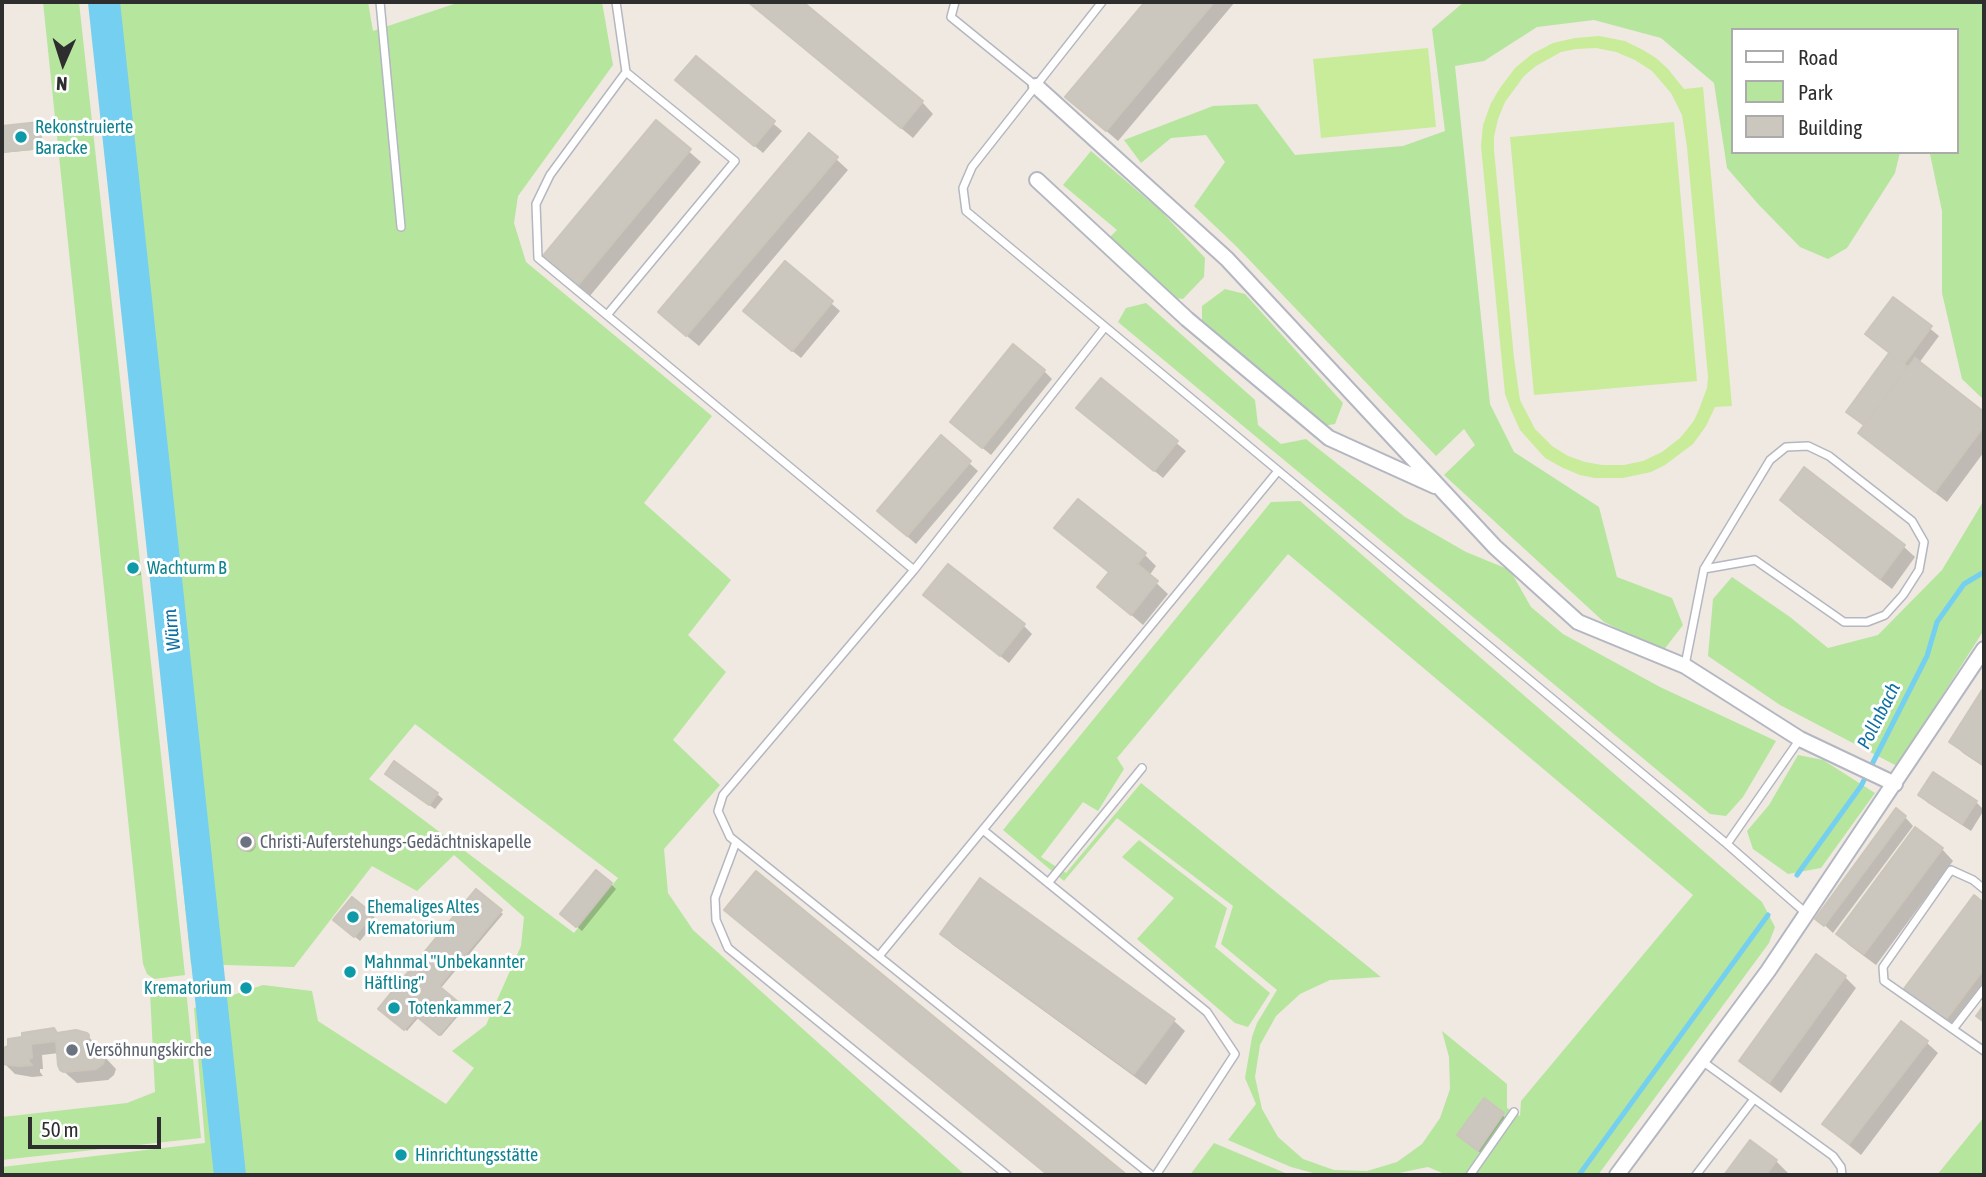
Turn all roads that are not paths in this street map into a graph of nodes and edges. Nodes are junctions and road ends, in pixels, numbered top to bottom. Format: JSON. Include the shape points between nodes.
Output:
{"nodes":[{"id":1,"x":380,"y":2,"type":"edge"},
{"id":2,"x":616,"y":2,"type":"edge"},
{"id":3,"x":955,"y":2,"type":"edge"},
{"id":4,"x":1102,"y":2,"type":"edge"},
{"id":5,"x":626,"y":72,"type":"junction"},
{"id":6,"x":1036,"y":86,"type":"junction"},
{"id":7,"x":1037,"y":180,"type":"dead end"},
{"id":8,"x":401,"y":227,"type":"dead end"},
{"id":9,"x":607,"y":315,"type":"junction"},
{"id":10,"x":1105,"y":327,"type":"junction"},
{"id":11,"x":1278,"y":471,"type":"junction"},
{"id":12,"x":1442,"y":489,"type":"junction"},
{"id":13,"x":1704,"y":569,"type":"junction"},
{"id":14,"x":914,"y":570,"type":"junction"},
{"id":15,"x":1984,"y":649,"type":"edge"},
{"id":16,"x":1685,"y":666,"type":"junction"},
{"id":17,"x":1800,"y":739,"type":"junction"},
{"id":18,"x":1142,"y":768,"type":"dead end"},
{"id":19,"x":1895,"y":784,"type":"junction"},
{"id":20,"x":983,"y":830,"type":"junction"},
{"id":21,"x":736,"y":842,"type":"junction"},
{"id":22,"x":1727,"y":844,"type":"junction"},
{"id":23,"x":1048,"y":883,"type":"junction"},
{"id":24,"x":1984,"y":889,"type":"edge"},
{"id":25,"x":1807,"y":914,"type":"junction"},
{"id":26,"x":879,"y":956,"type":"junction"},
{"id":27,"x":1984,"y":989,"type":"edge"},
{"id":28,"x":1953,"y":1029,"type":"junction"},
{"id":29,"x":1984,"y":1051,"type":"edge"},
{"id":30,"x":1702,"y":1060,"type":"junction"},
{"id":31,"x":1754,"y":1099,"type":"junction"},
{"id":32,"x":1514,"y":1112,"type":"dead end"},
{"id":33,"x":1007,"y":1175,"type":"edge"},
{"id":34,"x":1154,"y":1175,"type":"edge"},
{"id":35,"x":1470,"y":1175,"type":"edge"},
{"id":36,"x":1617,"y":1175,"type":"edge"},
{"id":37,"x":1696,"y":1175,"type":"edge"},
{"id":38,"x":1842,"y":1175,"type":"edge"}],
"edges":[{"from":1,"to":8,"type":"lane"},
{"from":2,"to":5,"type":"lane"},
{"from":3,"to":6,"type":"lane","via":[[951,17]]},
{"from":4,"to":6,"type":"lane"},
{"from":5,"to":9,"type":"lane","via":[[550,175],[536,204],[538,258]]},
{"from":5,"to":9,"type":"lane","via":[[735,161]]},
{"from":6,"to":10,"type":"lane","via":[[972,167],[963,188],[966,211]]},
{"from":6,"to":12,"type":"street","via":[[1227,259]]},
{"from":7,"to":12,"type":"street","via":[[1187,319],[1329,438]]},
{"from":9,"to":14,"type":"lane"},
{"from":10,"to":11,"type":"lane"},
{"from":10,"to":14,"type":"lane"},
{"from":11,"to":20,"type":"lane"},
{"from":11,"to":22,"type":"lane"},
{"from":12,"to":16,"type":"street","via":[[1495,547],[1578,622]]},
{"from":13,"to":13,"type":"lane","via":[[1770,460],[1786,447],[1808,446],[1829,456],[1912,521],[1924,542],[1919,570],[1903,595],[1885,615],[1867,622],[1844,622],[1755,560]]},
{"from":13,"to":16,"type":"lane"},
{"from":14,"to":21,"type":"lane","via":[[723,795],[718,811]]},
{"from":15,"to":19,"type":"street"},
{"from":16,"to":17,"type":"street"},
{"from":17,"to":19,"type":"street"},
{"from":17,"to":22,"type":"lane"},
{"from":18,"to":23,"type":"lane"},
{"from":19,"to":25,"type":"street"},
{"from":20,"to":23,"type":"lane"},
{"from":20,"to":26,"type":"lane"},
{"from":21,"to":26,"type":"lane"},
{"from":21,"to":33,"type":"lane","via":[[715,898],[716,920],[728,948]]},
{"from":22,"to":25,"type":"lane"},
{"from":23,"to":34,"type":"lane","via":[[1207,1012],[1235,1054]]},
{"from":24,"to":28,"type":"lane","via":[[1951,870],[1883,967],[1884,981]]},
{"from":25,"to":30,"type":"street"},
{"from":26,"to":34,"type":"lane"},
{"from":27,"to":28,"type":"lane"},
{"from":28,"to":29,"type":"lane"},
{"from":30,"to":31,"type":"lane"},
{"from":30,"to":36,"type":"street"},
{"from":31,"to":37,"type":"lane"},
{"from":31,"to":38,"type":"lane","via":[[1833,1156]]},
{"from":32,"to":35,"type":"lane"}]}
